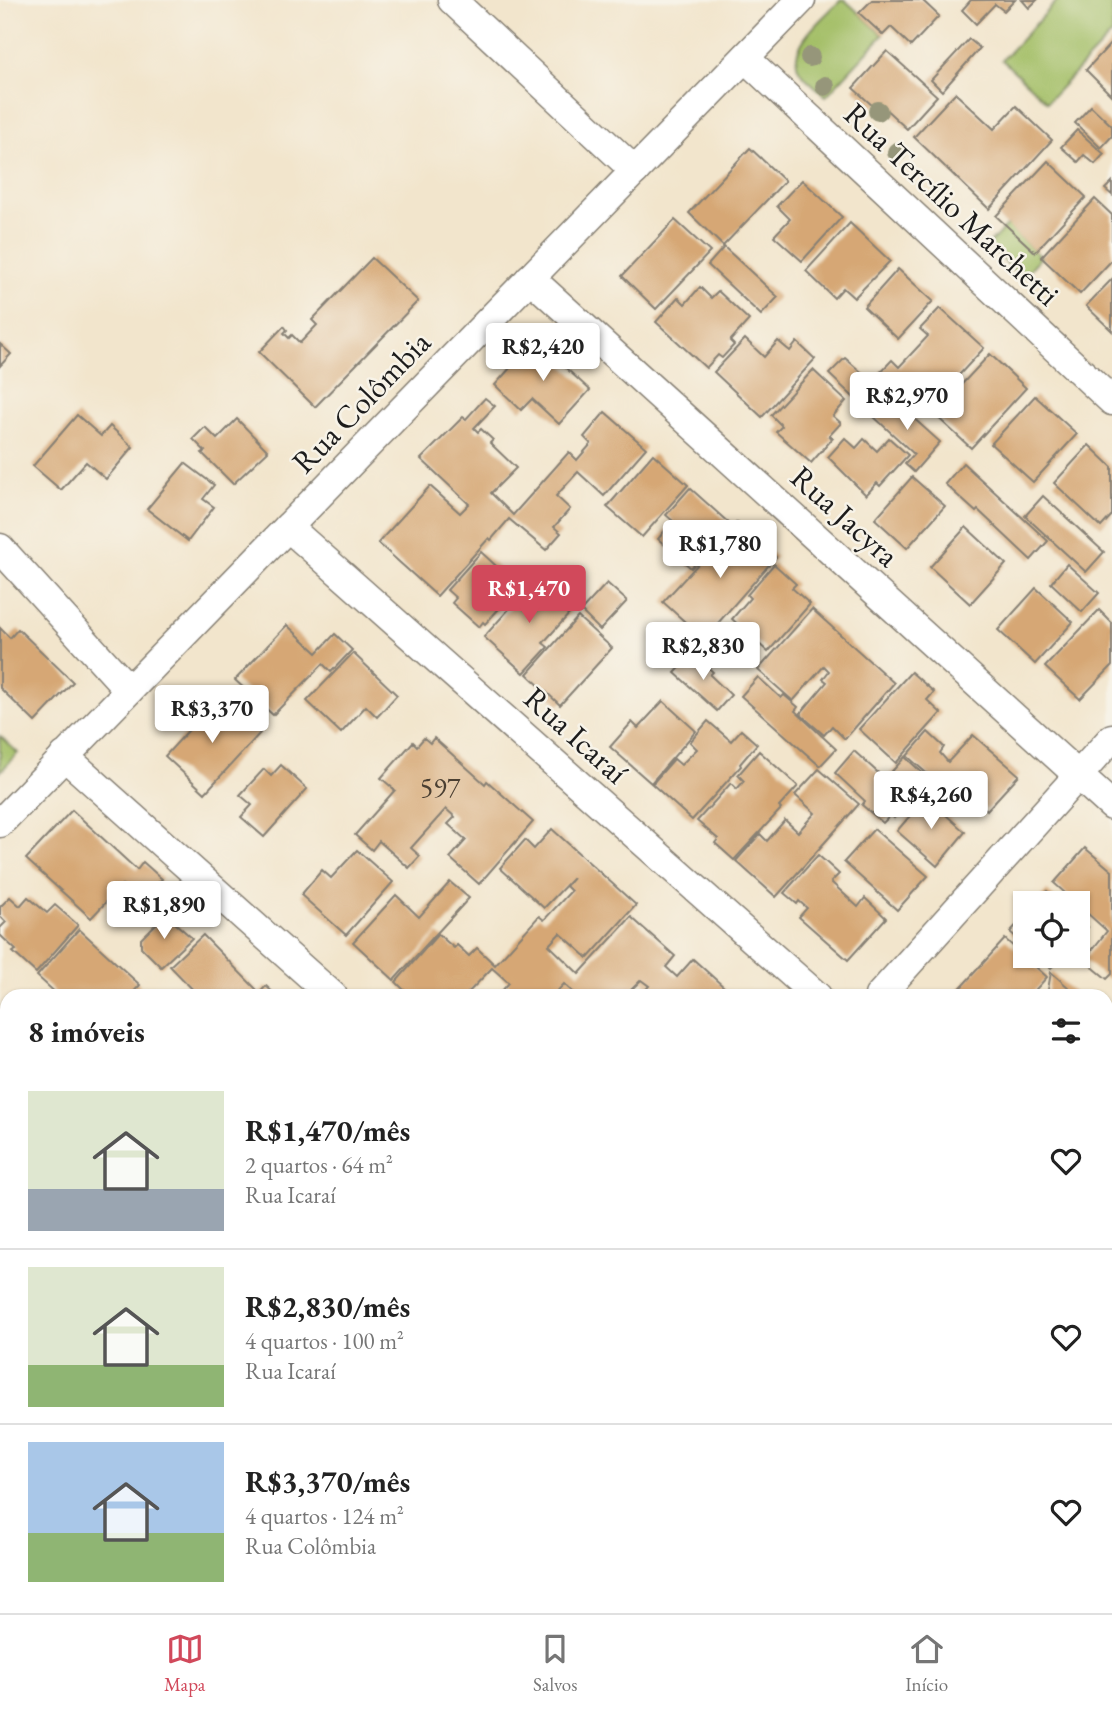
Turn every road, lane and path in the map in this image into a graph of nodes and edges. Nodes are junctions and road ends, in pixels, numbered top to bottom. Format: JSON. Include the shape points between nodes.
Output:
{"nodes":[{"id":1,"x":452,"y":0,"type":"edge"},
{"id":2,"x":801,"y":0,"type":"edge"},
{"id":3,"x":744,"y":58,"type":"junction"},
{"id":4,"x":635,"y":171,"type":"junction"},
{"id":5,"x":530,"y":278,"type":"junction"},
{"id":6,"x":1112,"y":401,"type":"edge"},
{"id":7,"x":288,"y":527,"type":"junction"},
{"id":8,"x":0,"y":548,"type":"edge"},
{"id":9,"x":130,"y":690,"type":"junction"},
{"id":10,"x":1112,"y":738,"type":"edge"},
{"id":11,"x":64,"y":756,"type":"junction"},
{"id":12,"x":1079,"y":775,"type":"junction"},
{"id":13,"x":1112,"y":806,"type":"edge"},
{"id":14,"x":0,"y":823,"type":"edge"},
{"id":15,"x":325,"y":989,"type":"edge"},
{"id":16,"x":809,"y":989,"type":"edge"},
{"id":17,"x":886,"y":989,"type":"edge"}],
"edges":[{"from":1,"to":4,"type":"street"},
{"from":2,"to":3,"type":"street","name":"Rua Colômbia"},
{"from":3,"to":4,"type":"street","name":"Rua Colômbia"},
{"from":3,"to":6,"type":"street","name":"Rua Tercílio Marchetti"},
{"from":4,"to":5,"type":"street","name":"Rua Colômbia"},
{"from":5,"to":7,"type":"street","name":"Rua Colômbia"},
{"from":5,"to":12,"type":"street","name":"Rua Jacyra"},
{"from":7,"to":9,"type":"street","name":"Rua Colômbia"},
{"from":7,"to":16,"type":"street","name":"Rua Icaraí"},
{"from":8,"to":9,"type":"street"},
{"from":9,"to":11,"type":"street","name":"Rua Colômbia"},
{"from":10,"to":12,"type":"street"},
{"from":11,"to":14,"type":"street","name":"Rua Colômbia"},
{"from":11,"to":15,"type":"street"},
{"from":12,"to":13,"type":"street","name":"Rua Jacyra"},
{"from":12,"to":17,"type":"street"}]}
